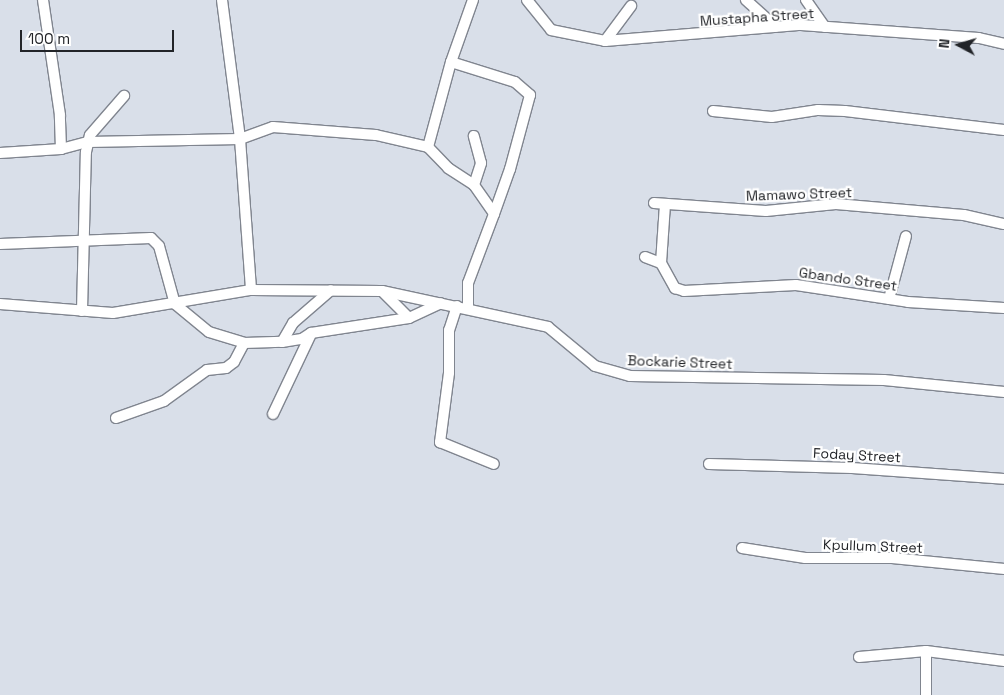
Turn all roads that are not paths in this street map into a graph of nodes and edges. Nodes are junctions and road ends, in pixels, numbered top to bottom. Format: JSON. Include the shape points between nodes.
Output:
{"nodes":[{"id":1,"x":43,"y":0,"type":"edge"},
{"id":2,"x":222,"y":0,"type":"edge"},
{"id":3,"x":473,"y":0,"type":"edge"},
{"id":4,"x":527,"y":0,"type":"edge"},
{"id":5,"x":746,"y":0,"type":"edge"},
{"id":6,"x":806,"y":0,"type":"edge"},
{"id":7,"x":631,"y":6,"type":"dead end"},
{"id":8,"x":776,"y":27,"type":"junction"},
{"id":9,"x":825,"y":27,"type":"junction"},
{"id":10,"x":605,"y":41,"type":"junction"},
{"id":11,"x":1004,"y":44,"type":"edge"},
{"id":12,"x":451,"y":62,"type":"junction"},
{"id":13,"x":124,"y":96,"type":"dead end"},
{"id":14,"x":713,"y":111,"type":"dead end"},
{"id":15,"x":1004,"y":130,"type":"edge"},
{"id":16,"x":474,"y":136,"type":"dead end"},
{"id":17,"x":240,"y":139,"type":"junction"},
{"id":18,"x":88,"y":142,"type":"junction"},
{"id":19,"x":428,"y":147,"type":"junction"},
{"id":20,"x":61,"y":150,"type":"junction"},
{"id":21,"x":0,"y":153,"type":"edge"},
{"id":22,"x":474,"y":185,"type":"junction"},
{"id":23,"x":654,"y":203,"type":"dead end"},
{"id":24,"x":665,"y":204,"type":"junction"},
{"id":25,"x":494,"y":214,"type":"junction"},
{"id":26,"x":1004,"y":224,"type":"edge"},
{"id":27,"x":906,"y":236,"type":"dead end"},
{"id":28,"x":84,"y":241,"type":"junction"},
{"id":29,"x":0,"y":244,"type":"edge"},
{"id":30,"x":645,"y":257,"type":"dead end"},
{"id":31,"x":661,"y":263,"type":"junction"},
{"id":32,"x":251,"y":290,"type":"junction"},
{"id":33,"x":331,"y":290,"type":"junction"},
{"id":34,"x":382,"y":291,"type":"junction"},
{"id":35,"x":889,"y":299,"type":"junction"},
{"id":36,"x":441,"y":303,"type":"junction"},
{"id":37,"x":0,"y":304,"type":"edge"},
{"id":38,"x":175,"y":304,"type":"junction"},
{"id":39,"x":457,"y":306,"type":"junction"},
{"id":40,"x":468,"y":308,"type":"junction"},
{"id":41,"x":1004,"y":308,"type":"edge"},
{"id":42,"x":82,"y":310,"type":"junction"},
{"id":43,"x":409,"y":318,"type":"junction"},
{"id":44,"x":311,"y":334,"type":"junction"},
{"id":45,"x":282,"y":342,"type":"junction"},
{"id":46,"x":244,"y":343,"type":"junction"},
{"id":47,"x":1004,"y":392,"type":"edge"},
{"id":48,"x":273,"y":414,"type":"dead end"},
{"id":49,"x":116,"y":418,"type":"dead end"},
{"id":50,"x":494,"y":464,"type":"dead end"},
{"id":51,"x":708,"y":464,"type":"dead end"},
{"id":52,"x":1004,"y":479,"type":"edge"},
{"id":53,"x":742,"y":548,"type":"dead end"},
{"id":54,"x":1004,"y":569,"type":"edge"},
{"id":55,"x":926,"y":651,"type":"junction"},
{"id":56,"x":860,"y":657,"type":"dead end"},
{"id":57,"x":1004,"y":661,"type":"edge"},
{"id":58,"x":926,"y":695,"type":"edge"}],
"edges":[{"from":1,"to":20,"type":"street","via":[[60,115]]},
{"from":2,"to":17,"type":"street"},
{"from":3,"to":12,"type":"street"},
{"from":4,"to":10,"type":"street","name":"Mustapha Street","via":[[551,30]]},
{"from":5,"to":8,"type":"street"},
{"from":6,"to":9,"type":"street"},
{"from":7,"to":10,"type":"street"},
{"from":8,"to":9,"type":"street","name":"Mustapha Street"},
{"from":8,"to":10,"type":"street","name":"Mustapha Street"},
{"from":9,"to":11,"type":"street","name":"Mustapha Street","via":[[979,38]]},
{"from":12,"to":19,"type":"street"},
{"from":12,"to":25,"type":"street","via":[[515,82],[530,95]]},
{"from":13,"to":18,"type":"street","via":[[117,100]]},
{"from":14,"to":15,"type":"street","via":[[772,117],[818,110],[845,111]]},
{"from":16,"to":22,"type":"street","via":[[481,163]]},
{"from":17,"to":18,"type":"street"},
{"from":17,"to":19,"type":"street","via":[[273,127],[376,134]]},
{"from":17,"to":32,"type":"street"},
{"from":18,"to":20,"type":"street"},
{"from":18,"to":28,"type":"street"},
{"from":19,"to":22,"type":"street","via":[[448,168]]},
{"from":20,"to":21,"type":"street"},
{"from":22,"to":25,"type":"street"},
{"from":23,"to":24,"type":"street","name":"Mamawo Street"},
{"from":24,"to":26,"type":"street","name":"Mamawo Street","via":[[766,211],[836,204],[964,215]]},
{"from":24,"to":31,"type":"street"},
{"from":25,"to":40,"type":"street","via":[[468,283]]},
{"from":27,"to":35,"type":"street"},
{"from":28,"to":29,"type":"street"},
{"from":28,"to":38,"type":"street","via":[[152,238],[159,246]]},
{"from":28,"to":42,"type":"street"},
{"from":30,"to":31,"type":"street"},
{"from":31,"to":35,"type":"street","name":"Gbando Street","via":[[675,288],[684,291],[796,285]]},
{"from":32,"to":33,"type":"street","name":"Bockarie Street"},
{"from":32,"to":38,"type":"street","name":"Bockarie Street"},
{"from":33,"to":34,"type":"street","name":"Bockarie Street"},
{"from":33,"to":45,"type":"street","via":[[293,323]]},
{"from":34,"to":36,"type":"street","name":"Bockarie Street"},
{"from":34,"to":43,"type":"street"},
{"from":35,"to":41,"type":"street","name":"Gbando Street"},
{"from":36,"to":39,"type":"street","name":"Bockarie Street"},
{"from":36,"to":43,"type":"street"},
{"from":37,"to":42,"type":"street","name":"Bockarie Street"},
{"from":38,"to":42,"type":"street","name":"Bockarie Street","via":[[113,313]]},
{"from":38,"to":46,"type":"street","via":[[209,332]]},
{"from":39,"to":40,"type":"street","name":"Bockarie Street"},
{"from":39,"to":50,"type":"street","via":[[449,330],[449,373],[440,442]]},
{"from":40,"to":47,"type":"street","name":"Bockarie Street","via":[[548,327],[595,366],[630,376],[884,380]]},
{"from":43,"to":44,"type":"street"},
{"from":44,"to":45,"type":"street"},
{"from":44,"to":48,"type":"street"},
{"from":45,"to":46,"type":"street"},
{"from":46,"to":49,"type":"street","via":[[234,362],[226,368],[207,370],[164,401]]},
{"from":51,"to":52,"type":"street","name":"Foday Street","via":[[852,468]]},
{"from":53,"to":54,"type":"street","name":"Kpullum Street","via":[[805,558],[892,558]]},
{"from":55,"to":56,"type":"street"},
{"from":55,"to":57,"type":"street"},
{"from":55,"to":58,"type":"street"}]}
